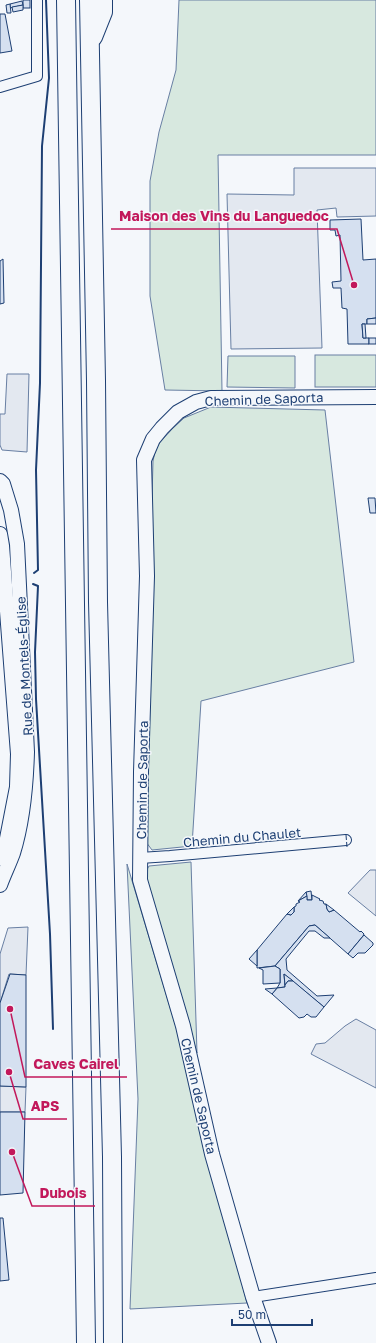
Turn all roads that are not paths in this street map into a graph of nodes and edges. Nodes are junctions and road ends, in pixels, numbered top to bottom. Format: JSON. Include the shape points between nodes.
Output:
{"nodes":[{"id":1,"x":37,"y":0,"type":"edge"},
{"id":2,"x":66,"y":0,"type":"edge"},
{"id":3,"x":89,"y":0,"type":"edge"},
{"id":4,"x":103,"y":0,"type":"edge"},
{"id":5,"x":90,"y":44,"type":"junction"},
{"id":6,"x":0,"y":87,"type":"edge"},
{"id":7,"x":376,"y":397,"type":"edge"},
{"id":8,"x":0,"y":481,"type":"edge"},
{"id":9,"x":14,"y":526,"type":"junction"},
{"id":10,"x":0,"y":529,"type":"edge"},
{"id":11,"x":0,"y":534,"type":"edge"},
{"id":12,"x":2,"y":567,"type":"edge"},
{"id":13,"x":18,"y":805,"type":"junction"},
{"id":14,"x":346,"y":840,"type":"dead end"},
{"id":15,"x":140,"y":858,"type":"junction"},
{"id":16,"x":1,"y":883,"type":"edge"},
{"id":17,"x":376,"y":1278,"type":"edge"},
{"id":18,"x":253,"y":1297,"type":"junction"},
{"id":19,"x":86,"y":1343,"type":"edge"},
{"id":20,"x":113,"y":1343,"type":"edge"},
{"id":21,"x":269,"y":1343,"type":"edge"}],
"edges":[{"from":1,"to":6,"type":"street","via":[[37,76]]},
{"from":2,"to":19,"type":"highway"},
{"from":3,"to":5,"type":"highway"},
{"from":4,"to":5,"type":"highway","via":[[103,12]]},
{"from":5,"to":20,"type":"highway","via":[[98,602],[112,1157]]},
{"from":7,"to":15,"type":"street","name":"Chemin de Saporta","via":[[211,398],[196,402],[178,412],[154,440],[144,460],[147,576]]},
{"from":8,"to":9,"type":"street","name":"Rue de Montels-Église"},
{"from":9,"to":10,"type":"street"},
{"from":9,"to":13,"type":"street","name":"Rue de Montels-Église","via":[[20,579],[26,721],[26,783]]},
{"from":11,"to":12,"type":"street","name":"Rue de Montels-Église"},
{"from":12,"to":13,"type":"street","name":"Rue de Montels-Église","via":[[18,754]]},
{"from":13,"to":16,"type":"street","name":"Rue de Montels-Église","via":[[20,823],[13,853]]},
{"from":14,"to":15,"type":"street","name":"Chemin du Chaulet"},
{"from":15,"to":18,"type":"street","name":"Chemin de Saporta","via":[[140,880],[183,1026],[212,1154]]},
{"from":17,"to":18,"type":"street"},
{"from":18,"to":21,"type":"street","name":"Chemin de Saporta"}]}
